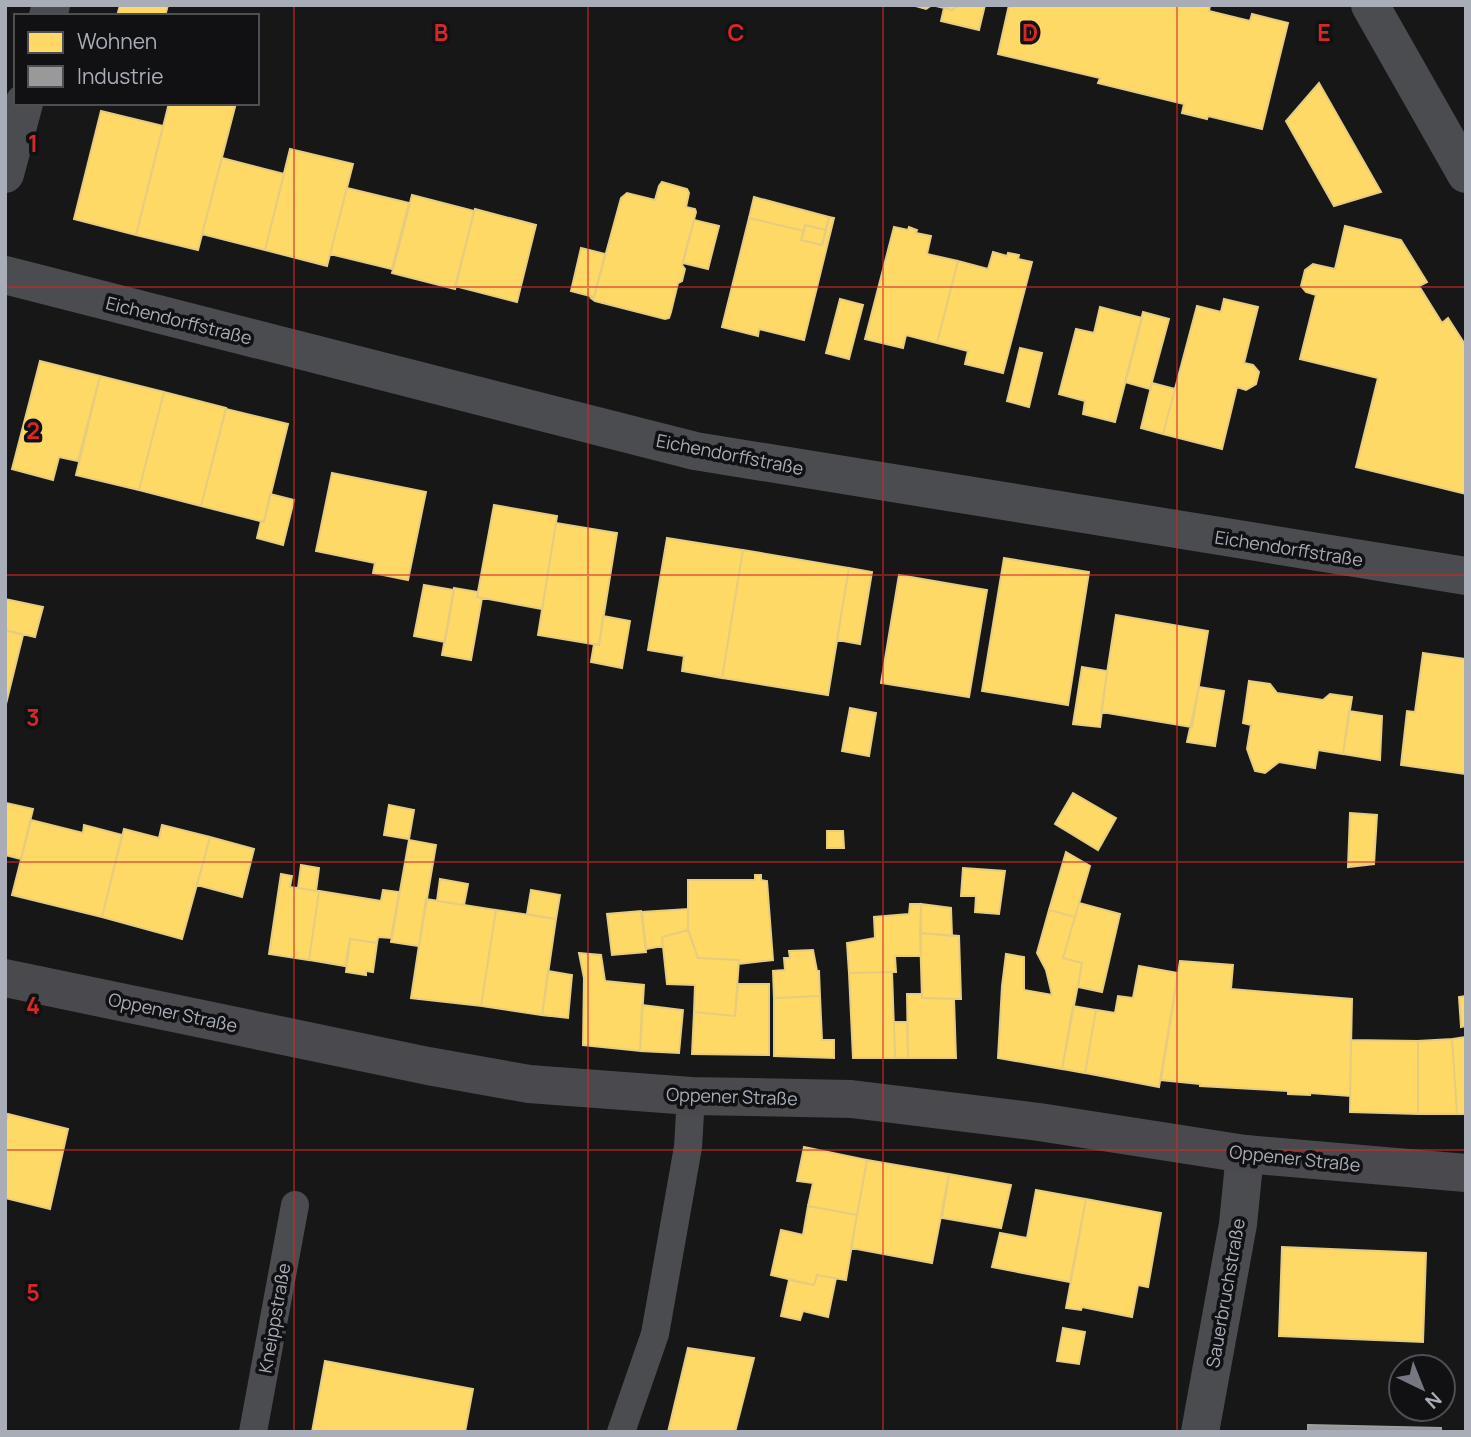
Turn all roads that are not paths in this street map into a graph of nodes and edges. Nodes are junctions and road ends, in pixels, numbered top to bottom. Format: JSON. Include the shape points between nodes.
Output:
{"nodes":[{"id":1,"x":1370,"y":5,"type":"edge"},
{"id":2,"x":23,"y":105,"type":"edge"},
{"id":3,"x":5,"y":174,"type":"edge"},
{"id":4,"x":1466,"y":174,"type":"edge"},
{"id":5,"x":5,"y":275,"type":"edge"},
{"id":6,"x":1466,"y":576,"type":"edge"},
{"id":7,"x":5,"y":978,"type":"edge"},
{"id":8,"x":691,"y":1096,"type":"junction"},
{"id":9,"x":1245,"y":1154,"type":"junction"},
{"id":10,"x":1466,"y":1173,"type":"edge"},
{"id":11,"x":296,"y":1205,"type":"dead end"},
{"id":12,"x":253,"y":1432,"type":"edge"},
{"id":13,"x":621,"y":1432,"type":"edge"},
{"id":14,"x":1200,"y":1432,"type":"edge"}],
"edges":[{"from":1,"to":4,"type":"street"},
{"from":2,"to":3,"type":"street"},
{"from":5,"to":6,"type":"street","name":"Eichendorffstraße","via":[[695,451]]},
{"from":7,"to":8,"type":"street","name":"Oppener Straße","via":[[529,1084]]},
{"from":8,"to":9,"type":"street","name":"Oppener Straße","via":[[851,1099]]},
{"from":8,"to":13,"type":"lane","via":[[688,1147],[654,1334]]},
{"from":9,"to":10,"type":"street","name":"Oppener Straße"},
{"from":9,"to":14,"type":"street","name":"Sauerbruchstraße","via":[[1238,1224]]},
{"from":11,"to":12,"type":"lane","name":"Kneippstraße"}]}
